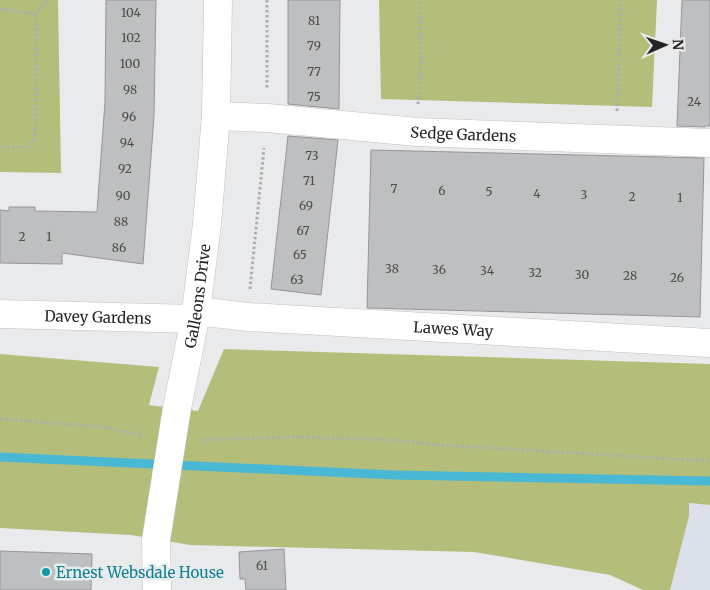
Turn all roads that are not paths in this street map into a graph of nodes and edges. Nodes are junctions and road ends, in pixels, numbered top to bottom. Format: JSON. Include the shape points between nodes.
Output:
{"nodes":[{"id":1,"x":218,"y":0,"type":"edge"},
{"id":2,"x":216,"y":116,"type":"junction"},
{"id":3,"x":710,"y":143,"type":"edge"},
{"id":4,"x":0,"y":314,"type":"edge"},
{"id":5,"x":195,"y":315,"type":"junction"},
{"id":6,"x":710,"y":343,"type":"edge"},
{"id":7,"x":157,"y":590,"type":"edge"}],
"edges":[{"from":1,"to":2,"type":"street","name":"Galleons Drive"},
{"from":2,"to":3,"type":"street","name":"Sedge Gardens","via":[[417,132]]},
{"from":2,"to":5,"type":"street","name":"Galleons Drive"},
{"from":4,"to":5,"type":"street","name":"Davey Gardens"},
{"from":5,"to":6,"type":"street","name":"Lawes Way"},
{"from":5,"to":7,"type":"street","name":"Galleons Drive","bridge":true,"via":[[176,408],[156,540]]}]}
